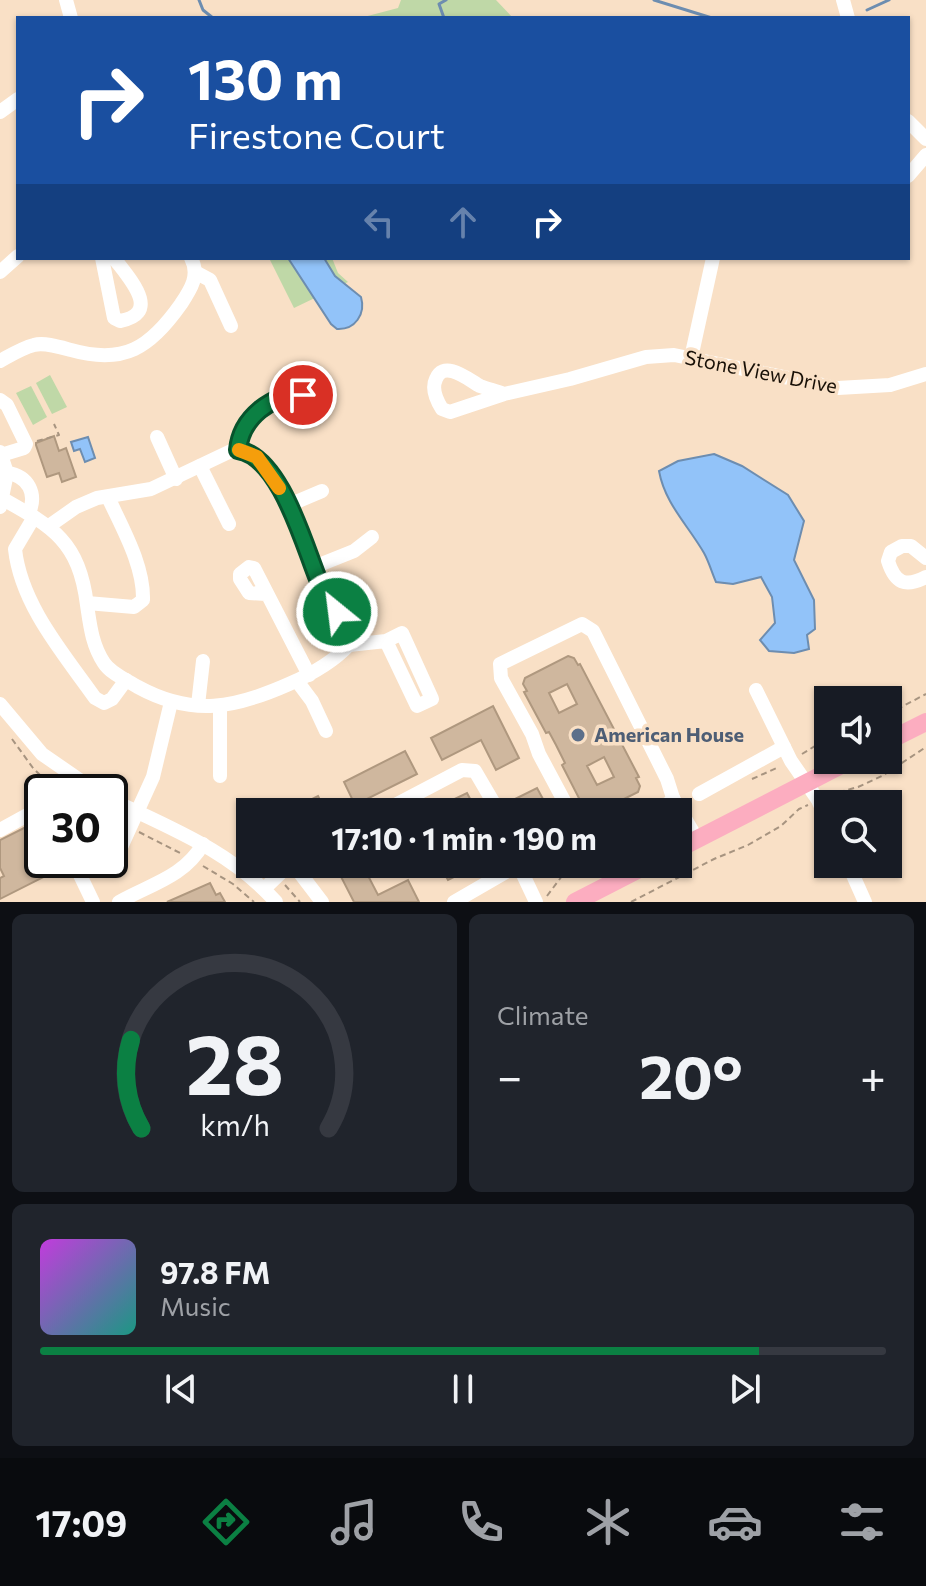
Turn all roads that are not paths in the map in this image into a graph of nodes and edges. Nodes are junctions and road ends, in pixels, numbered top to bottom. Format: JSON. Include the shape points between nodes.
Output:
{"nodes":[{"id":1,"x":910,"y":123,"type":"edge"},
{"id":2,"x":926,"y":139,"type":"edge"},
{"id":3,"x":926,"y":155,"type":"edge"},
{"id":4,"x":910,"y":174,"type":"edge"},
{"id":5,"x":16,"y":258,"type":"edge"},
{"id":6,"x":102,"y":260,"type":"edge"},
{"id":7,"x":115,"y":260,"type":"edge"},
{"id":8,"x":713,"y":260,"type":"edge"},
{"id":9,"x":193,"y":265,"type":"edge"},
{"id":10,"x":0,"y":272,"type":"edge"},
{"id":11,"x":231,"y":326,"type":"dead end"},
{"id":12,"x":691,"y":358,"type":"junction"},
{"id":13,"x":0,"y":361,"type":"edge"},
{"id":14,"x":926,"y":374,"type":"edge"},
{"id":15,"x":504,"y":394,"type":"dead end"},
{"id":16,"x":303,"y":395,"type":"dead end"},
{"id":17,"x":0,"y":400,"type":"edge"},
{"id":18,"x":157,"y":437,"type":"dead end"},
{"id":19,"x":238,"y":450,"type":"junction"},
{"id":20,"x":0,"y":454,"type":"edge"},
{"id":21,"x":200,"y":466,"type":"junction"},
{"id":22,"x":7,"y":473,"type":"junction"},
{"id":23,"x":176,"y":479,"type":"junction"},
{"id":24,"x":322,"y":491,"type":"dead end"},
{"id":25,"x":108,"y":497,"type":"junction"},
{"id":26,"x":0,"y":498,"type":"edge"},
{"id":27,"x":289,"y":505,"type":"junction"},
{"id":28,"x":0,"y":507,"type":"edge"},
{"id":29,"x":32,"y":515,"type":"junction"},
{"id":30,"x":229,"y":524,"type":"dead end"},
{"id":31,"x":49,"y":526,"type":"junction"},
{"id":32,"x":372,"y":537,"type":"dead end"},
{"id":33,"x":926,"y":558,"type":"edge"},
{"id":34,"x":314,"y":567,"type":"junction"},
{"id":35,"x":926,"y":577,"type":"edge"},
{"id":36,"x":266,"y":594,"type":"dead end"},
{"id":37,"x":87,"y":603,"type":"junction"},
{"id":38,"x":386,"y":641,"type":"junction"},
{"id":39,"x":349,"y":645,"type":"junction"},
{"id":40,"x":203,"y":661,"type":"dead end"},
{"id":41,"x":303,"y":678,"type":"junction"},
{"id":42,"x":126,"y":680,"type":"junction"},
{"id":43,"x":756,"y":690,"type":"dead end"},
{"id":44,"x":171,"y":702,"type":"junction"},
{"id":45,"x":0,"y":704,"type":"edge"},
{"id":46,"x":198,"y":705,"type":"junction"},
{"id":47,"x":220,"y":706,"type":"junction"},
{"id":48,"x":926,"y":722,"type":"edge"},
{"id":49,"x":4,"y":724,"type":"edge"},
{"id":50,"x":326,"y":731,"type":"dead end"},
{"id":51,"x":902,"y":734,"type":"edge"},
{"id":52,"x":784,"y":747,"type":"junction"},
{"id":53,"x":69,"y":774,"type":"edge"},
{"id":54,"x":824,"y":774,"type":"edge"},
{"id":55,"x":220,"y":776,"type":"dead end"},
{"id":56,"x":807,"y":783,"type":"junction"},
{"id":57,"x":699,"y":794,"type":"dead end"},
{"id":58,"x":814,"y":794,"type":"edge"},
{"id":59,"x":409,"y":798,"type":"edge"},
{"id":60,"x":491,"y":798,"type":"edge"},
{"id":61,"x":563,"y":798,"type":"edge"},
{"id":62,"x":664,"y":798,"type":"edge"},
{"id":63,"x":128,"y":807,"type":"edge"},
{"id":64,"x":138,"y":812,"type":"junction"},
{"id":65,"x":24,"y":817,"type":"edge"},
{"id":66,"x":0,"y":830,"type":"edge"},
{"id":67,"x":128,"y":833,"type":"edge"},
{"id":68,"x":692,"y":838,"type":"edge"},
{"id":69,"x":203,"y":844,"type":"junction"},
{"id":70,"x":81,"y":878,"type":"edge"},
{"id":71,"x":275,"y":878,"type":"edge"},
{"id":72,"x":302,"y":878,"type":"edge"},
{"id":73,"x":494,"y":878,"type":"edge"},
{"id":74,"x":527,"y":878,"type":"edge"},
{"id":75,"x":622,"y":878,"type":"edge"},
{"id":76,"x":854,"y":878,"type":"edge"},
{"id":77,"x":264,"y":889,"type":"junction"},
{"id":78,"x":540,"y":900,"type":"edge"},
{"id":79,"x":93,"y":902,"type":"edge"},
{"id":80,"x":119,"y":902,"type":"edge"},
{"id":81,"x":276,"y":902,"type":"edge"},
{"id":82,"x":322,"y":902,"type":"edge"},
{"id":83,"x":454,"y":902,"type":"edge"},
{"id":84,"x":575,"y":902,"type":"edge"},
{"id":85,"x":865,"y":902,"type":"edge"}],
"edges":[{"from":1,"to":2,"type":"street"},
{"from":3,"to":4,"type":"street"},
{"from":5,"to":10,"type":"street"},
{"from":6,"to":7,"type":"street","via":[[114,318],[120,321],[134,316],[141,300]]},
{"from":8,"to":12,"type":"street"},
{"from":9,"to":11,"type":"street","via":[[210,280]]},
{"from":9,"to":13,"type":"street","via":[[195,279],[173,315],[157,333],[125,353],[97,357],[37,344]]},
{"from":12,"to":14,"type":"street","name":"Stone View Drive","via":[[838,388],[890,385]]},
{"from":12,"to":15,"type":"street","name":"Stone View Drive","via":[[646,357]]},
{"from":16,"to":19,"type":"street","via":[[288,394],[257,411],[245,424]]},
{"from":17,"to":20,"type":"street","via":[[26,444]]},
{"from":18,"to":23,"type":"street"},
{"from":19,"to":21,"type":"street"},
{"from":19,"to":27,"type":"street","via":[[257,457]]},
{"from":20,"to":22,"type":"street"},
{"from":21,"to":23,"type":"street"},
{"from":21,"to":30,"type":"street"},
{"from":22,"to":26,"type":"street"},
{"from":22,"to":29,"type":"street","via":[[29,484]]},
{"from":23,"to":25,"type":"street"},
{"from":24,"to":27,"type":"street"},
{"from":25,"to":31,"type":"street","via":[[76,507]]},
{"from":25,"to":37,"type":"street","via":[[133,554],[143,600],[134,607]]},
{"from":26,"to":28,"type":"street"},
{"from":26,"to":29,"type":"street"},
{"from":27,"to":34,"type":"street"},
{"from":29,"to":31,"type":"street"},
{"from":29,"to":42,"type":"street","via":[[15,549],[21,578],[42,622],[95,698],[104,703],[112,699]]},
{"from":31,"to":37,"type":"street","via":[[74,555]]},
{"from":32,"to":34,"type":"street","via":[[354,551]]},
{"from":33,"to":35,"type":"street","via":[[911,546],[902,546],[888,561],[904,583]]},
{"from":34,"to":39,"type":"street","via":[[349,635]]},
{"from":36,"to":41,"type":"street"},
{"from":37,"to":42,"type":"street","via":[[93,643],[105,665]]},
{"from":38,"to":38,"type":"street","via":[[417,706],[432,699],[402,633]]},
{"from":38,"to":39,"type":"street"},
{"from":39,"to":41,"type":"street"},
{"from":40,"to":46,"type":"street"},
{"from":41,"to":47,"type":"street","via":[[259,698]]},
{"from":41,"to":50,"type":"street"},
{"from":42,"to":44,"type":"street"},
{"from":43,"to":52,"type":"street"},
{"from":44,"to":46,"type":"street"},
{"from":44,"to":64,"type":"street","via":[[153,777]]},
{"from":45,"to":49,"type":"street"},
{"from":46,"to":47,"type":"street"},
{"from":47,"to":55,"type":"street"},
{"from":48,"to":51,"type":"main road"},
{"from":49,"to":53,"type":"street"},
{"from":52,"to":56,"type":"street"},
{"from":52,"to":57,"type":"street"},
{"from":54,"to":56,"type":"main road"},
{"from":56,"to":58,"type":"street"},
{"from":56,"to":68,"type":"main road"},
{"from":59,"to":60,"type":"street","via":[[462,770],[475,771]]},
{"from":61,"to":62,"type":"street","via":[[499,669],[582,624],[593,631],[667,779]]},
{"from":63,"to":64,"type":"street"},
{"from":64,"to":67,"type":"street"},
{"from":64,"to":69,"type":"street"},
{"from":65,"to":66,"type":"street"},
{"from":69,"to":77,"type":"street"},
{"from":69,"to":80,"type":"street","via":[[184,869]]},
{"from":70,"to":79,"type":"street"},
{"from":71,"to":77,"type":"street"},
{"from":72,"to":82,"type":"street"},
{"from":73,"to":83,"type":"street"},
{"from":74,"to":78,"type":"street"},
{"from":75,"to":84,"type":"main road"},
{"from":76,"to":85,"type":"street"},
{"from":77,"to":81,"type":"street"}]}
